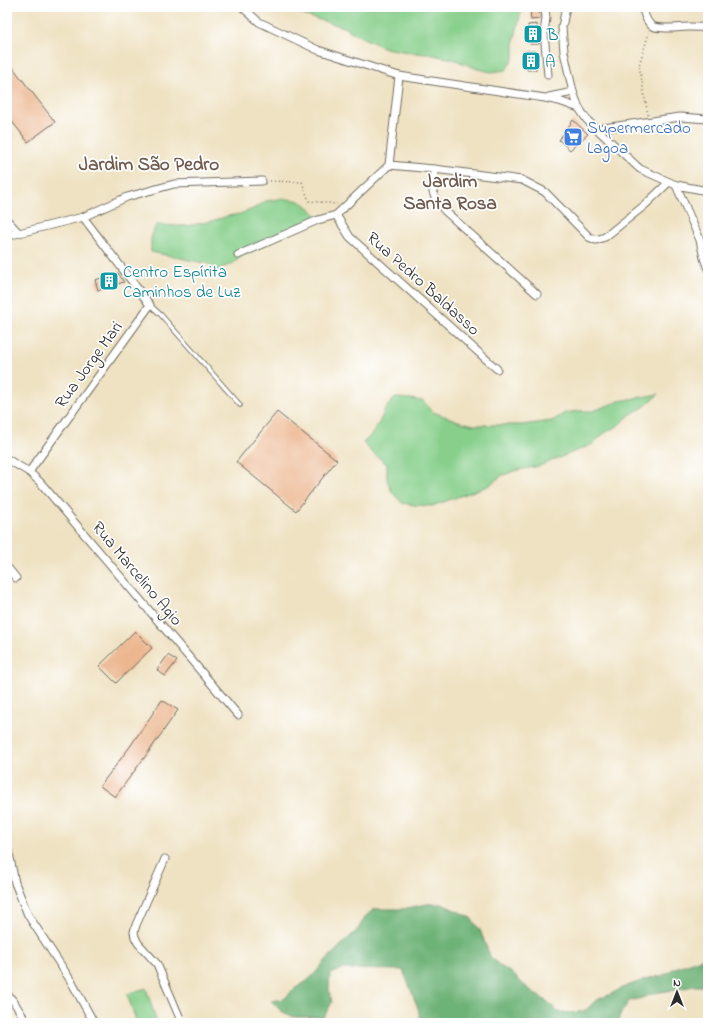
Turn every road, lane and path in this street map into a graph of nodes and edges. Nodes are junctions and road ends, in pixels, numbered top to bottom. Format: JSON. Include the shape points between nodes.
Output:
{"nodes":[{"id":1,"x":242,"y":7,"type":"edge"},
{"id":2,"x":546,"y":7,"type":"edge"},
{"id":3,"x":566,"y":7,"type":"edge"},
{"id":4,"x":642,"y":7,"type":"edge"},
{"id":5,"x":652,"y":26,"type":"junction"},
{"id":6,"x":708,"y":28,"type":"edge"},
{"id":7,"x":548,"y":75,"type":"dead end"},
{"id":8,"x":399,"y":76,"type":"junction"},
{"id":9,"x":573,"y":92,"type":"junction"},
{"id":10,"x":545,"y":98,"type":"junction"},
{"id":11,"x":579,"y":108,"type":"junction"},
{"id":12,"x":708,"y":119,"type":"edge"},
{"id":13,"x":649,"y":122,"type":"junction"},
{"id":14,"x":597,"y":129,"type":"junction"},
{"id":15,"x":389,"y":165,"type":"junction"},
{"id":16,"x":434,"y":169,"type":"junction"},
{"id":17,"x":262,"y":181,"type":"joint"},
{"id":18,"x":669,"y":182,"type":"junction"},
{"id":19,"x":676,"y":185,"type":"junction"},
{"id":20,"x":708,"y":191,"type":"edge"},
{"id":21,"x":347,"y":205,"type":"junction"},
{"id":22,"x":336,"y":215,"type":"junction"},
{"id":23,"x":83,"y":217,"type":"junction"},
{"id":24,"x":7,"y":220,"type":"edge"},
{"id":25,"x":19,"y":233,"type":"junction"},
{"id":26,"x":7,"y":236,"type":"edge"},
{"id":27,"x":238,"y":255,"type":"dead end"},
{"id":28,"x":708,"y":269,"type":"edge"},
{"id":29,"x":537,"y":294,"type":"dead end"},
{"id":30,"x":150,"y":305,"type":"junction"},
{"id":31,"x":497,"y":369,"type":"dead end"},
{"id":32,"x":240,"y":405,"type":"dead end"},
{"id":33,"x":7,"y":459,"type":"edge"},
{"id":34,"x":28,"y":472,"type":"junction"},
{"id":35,"x":7,"y":567,"type":"edge"},
{"id":36,"x":16,"y":578,"type":"dead end"},
{"id":37,"x":238,"y":715,"type":"dead end"},
{"id":38,"x":8,"y":851,"type":"edge"},
{"id":39,"x":165,"y":859,"type":"dead end"},
{"id":40,"x":7,"y":994,"type":"edge"},
{"id":41,"x":27,"y":1023,"type":"edge"},
{"id":42,"x":94,"y":1023,"type":"edge"},
{"id":43,"x":182,"y":1023,"type":"edge"}],
"edges":[{"from":1,"to":8,"type":"street","via":[[259,22],[318,50]]},
{"from":2,"to":7,"type":"street","via":[[544,33]]},
{"from":3,"to":9,"type":"street","via":[[562,27],[563,46]]},
{"from":4,"to":5,"type":"street"},
{"from":5,"to":6,"type":"street"},
{"from":5,"to":13,"type":"path","via":[[639,65]]},
{"from":8,"to":10,"type":"street"},
{"from":8,"to":15,"type":"street"},
{"from":9,"to":10,"type":"street"},
{"from":9,"to":11,"type":"street"},
{"from":10,"to":11,"type":"street"},
{"from":11,"to":14,"type":"street"},
{"from":12,"to":13,"type":"street","via":[[680,117]]},
{"from":13,"to":14,"type":"street"},
{"from":14,"to":18,"type":"street","via":[[640,169]]},
{"from":15,"to":16,"type":"street"},
{"from":15,"to":21,"type":"street"},
{"from":16,"to":18,"type":"street","via":[[522,180],[545,192],[589,237],[596,240],[605,237]]},
{"from":16,"to":29,"type":"street","via":[[433,192],[445,211]]},
{"from":17,"to":21,"type":"path","via":[[302,182],[309,201]]},
{"from":17,"to":23,"type":"street","via":[[174,184],[127,197]]},
{"from":18,"to":19,"type":"street"},
{"from":19,"to":20,"type":"street"},
{"from":19,"to":28,"type":"street","via":[[700,240]]},
{"from":21,"to":22,"type":"street"},
{"from":22,"to":27,"type":"street","via":[[318,220]]},
{"from":22,"to":31,"type":"street","name":"Rua Pedro Baldasso","via":[[350,237]]},
{"from":23,"to":25,"type":"street"},
{"from":23,"to":30,"type":"street"},
{"from":24,"to":25,"type":"street"},
{"from":25,"to":26,"type":"street"},
{"from":30,"to":32,"type":"lane"},
{"from":30,"to":34,"type":"street","name":"Rua Jorge Mari"},
{"from":33,"to":34,"type":"street","name":"Rua Marcelino Agio"},
{"from":34,"to":37,"type":"street","name":"Rua Marcelino Agio","via":[[40,482]]},
{"from":35,"to":36,"type":"street"},
{"from":38,"to":42,"type":"street","via":[[15,883],[28,915],[71,981]]},
{"from":39,"to":43,"type":"street","via":[[134,932],[138,943],[157,964]]},
{"from":40,"to":41,"type":"street"}]}
